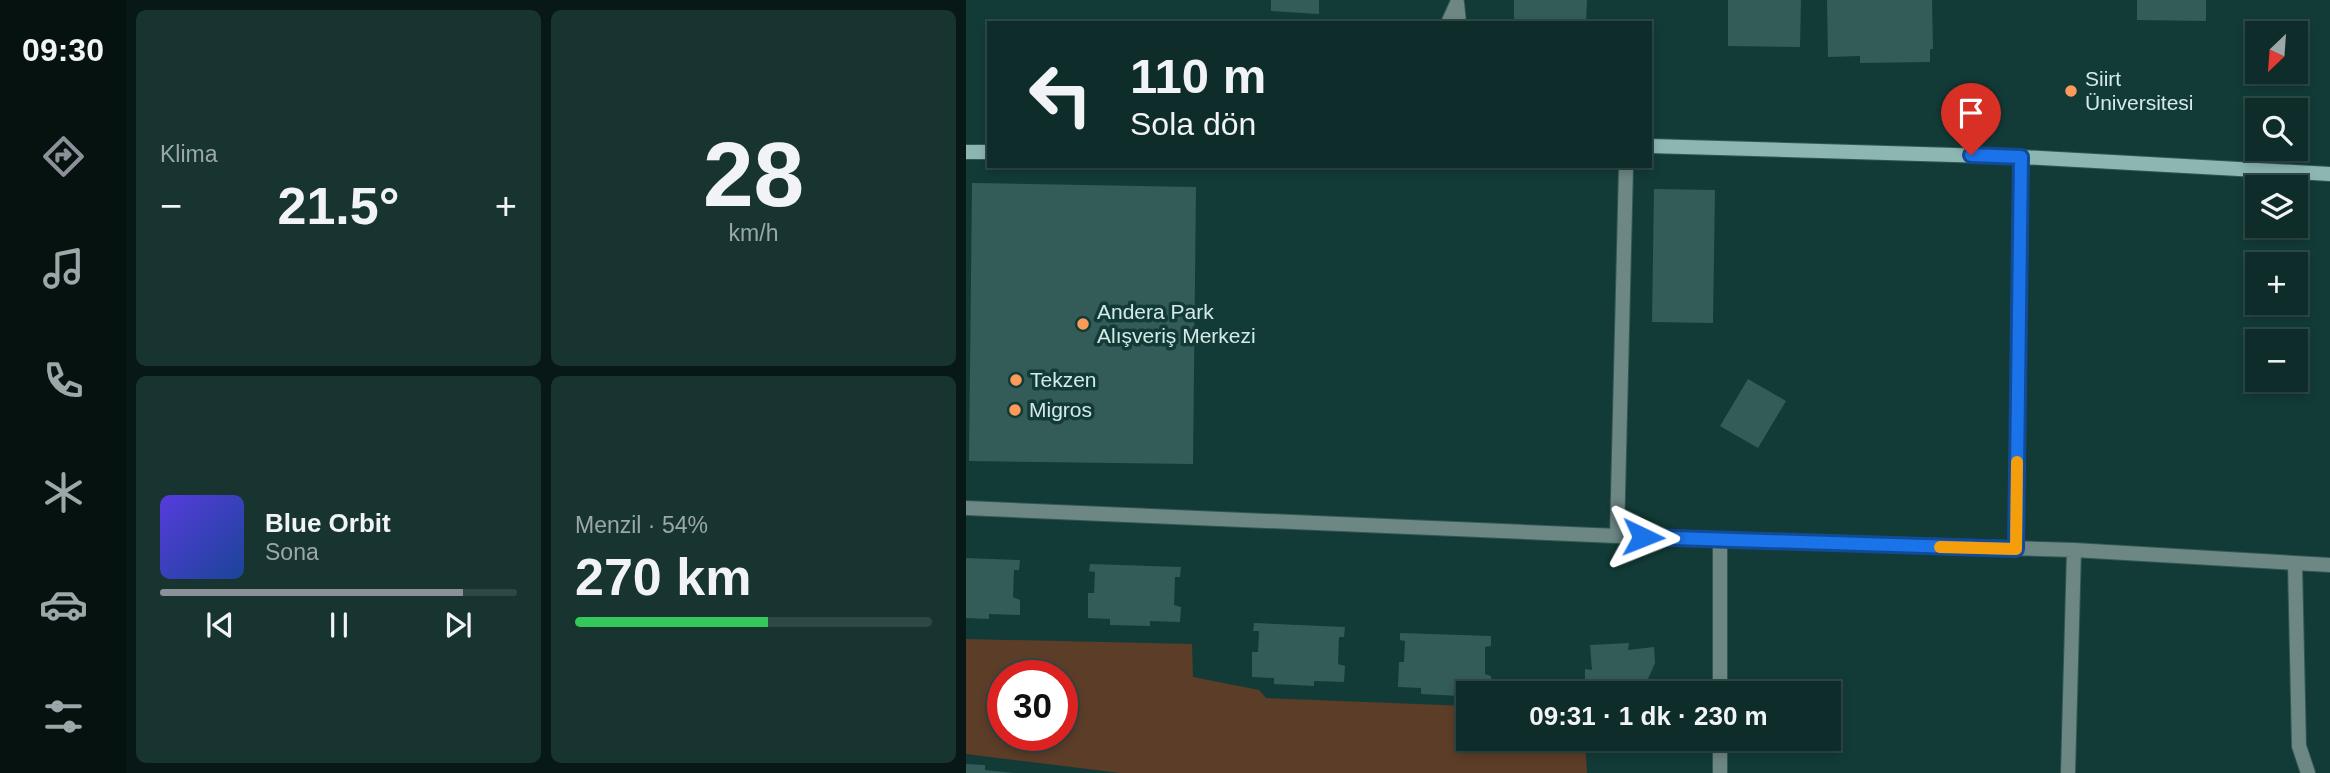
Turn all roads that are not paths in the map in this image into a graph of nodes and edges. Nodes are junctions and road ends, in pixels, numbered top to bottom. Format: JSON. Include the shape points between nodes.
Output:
{"nodes":[{"id":1,"x":1457,"y":1,"type":"edge"},
{"id":2,"x":1449,"y":21,"type":"edge"},
{"id":3,"x":1459,"y":21,"type":"edge"},
{"id":4,"x":1652,"y":146,"type":"edge"},
{"id":5,"x":966,"y":152,"type":"edge"},
{"id":6,"x":987,"y":152,"type":"edge"},
{"id":7,"x":2021,"y":157,"type":"junction"},
{"id":8,"x":1626,"y":168,"type":"edge"},
{"id":9,"x":2330,"y":174,"type":"edge"},
{"id":10,"x":966,"y":508,"type":"edge"},
{"id":11,"x":1617,"y":536,"type":"junction"},
{"id":12,"x":1720,"y":539,"type":"junction"},
{"id":13,"x":2016,"y":549,"type":"junction"},
{"id":14,"x":2074,"y":550,"type":"junction"},
{"id":15,"x":2295,"y":564,"type":"junction"},
{"id":16,"x":2330,"y":565,"type":"edge"},
{"id":17,"x":1720,"y":681,"type":"edge"},
{"id":18,"x":1720,"y":751,"type":"edge"},
{"id":19,"x":1720,"y":773,"type":"edge"},
{"id":20,"x":2068,"y":773,"type":"edge"},
{"id":21,"x":2308,"y":773,"type":"edge"}],
"edges":[{"from":1,"to":2,"type":"street"},
{"from":1,"to":3,"type":"street"},
{"from":4,"to":7,"type":"street"},
{"from":5,"to":6,"type":"street"},
{"from":7,"to":9,"type":"street"},
{"from":7,"to":13,"type":"street"},
{"from":8,"to":11,"type":"street"},
{"from":10,"to":11,"type":"street"},
{"from":11,"to":12,"type":"street"},
{"from":12,"to":13,"type":"street"},
{"from":12,"to":17,"type":"street"},
{"from":13,"to":14,"type":"street"},
{"from":14,"to":15,"type":"street"},
{"from":14,"to":20,"type":"street"},
{"from":15,"to":16,"type":"street"},
{"from":15,"to":21,"type":"street","via":[[2299,746]]},
{"from":18,"to":19,"type":"street"}]}
